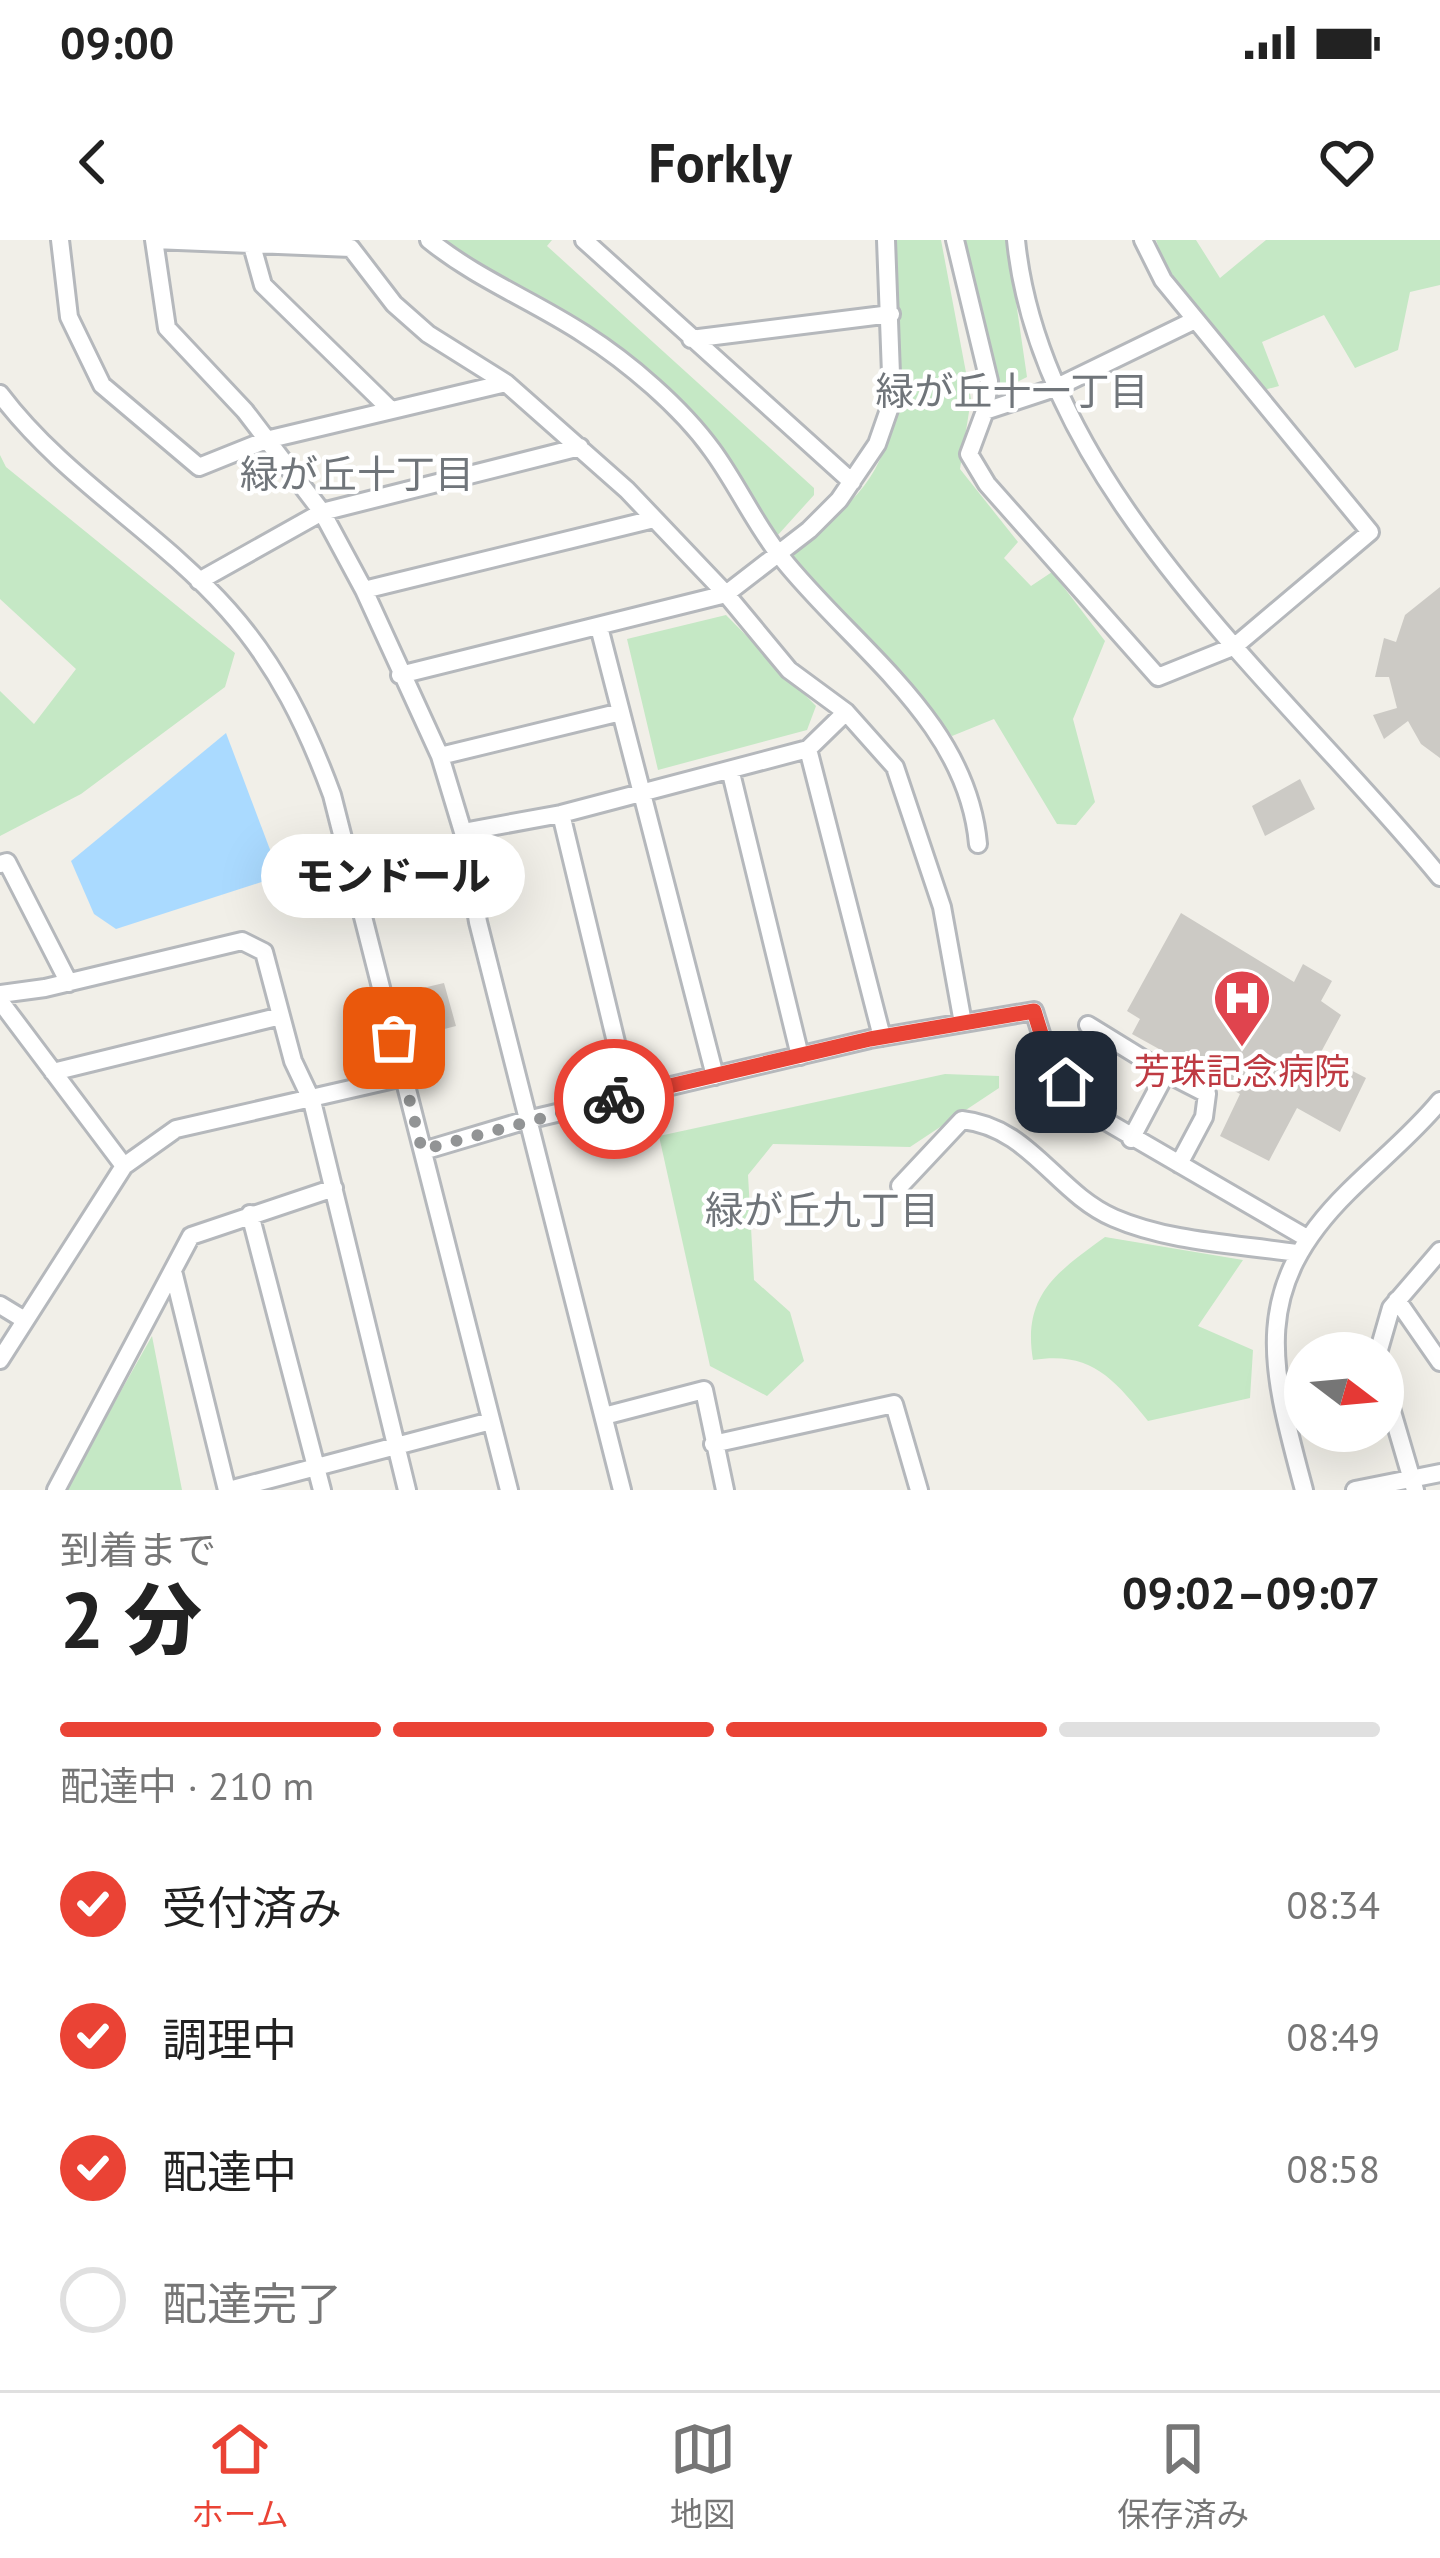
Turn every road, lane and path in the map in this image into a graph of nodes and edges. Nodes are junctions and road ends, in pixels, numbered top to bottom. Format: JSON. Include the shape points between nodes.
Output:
{"nodes":[{"id":1,"x":60,"y":240,"type":"edge"},
{"id":2,"x":150,"y":240,"type":"edge"},
{"id":3,"x":429,"y":240,"type":"edge"},
{"id":4,"x":584,"y":240,"type":"edge"},
{"id":5,"x":886,"y":240,"type":"edge"},
{"id":6,"x":955,"y":240,"type":"edge"},
{"id":7,"x":1016,"y":240,"type":"edge"},
{"id":8,"x":1143,"y":240,"type":"edge"},
{"id":9,"x":250,"y":242,"type":"edge"},
{"id":10,"x":891,"y":314,"type":"junction"},
{"id":11,"x":1195,"y":320,"type":"junction"},
{"id":12,"x":691,"y":339,"type":"junction"},
{"id":13,"x":506,"y":383,"type":"junction"},
{"id":14,"x":1055,"y":388,"type":"junction"},
{"id":15,"x":0,"y":394,"type":"edge"},
{"id":16,"x":391,"y":410,"type":"junction"},
{"id":17,"x":985,"y":411,"type":"junction"},
{"id":18,"x":266,"y":440,"type":"junction"},
{"id":19,"x":580,"y":447,"type":"junction"},
{"id":20,"x":852,"y":482,"type":"junction"},
{"id":21,"x":322,"y":512,"type":"junction"},
{"id":22,"x":655,"y":519,"type":"junction"},
{"id":23,"x":778,"y":554,"type":"junction"},
{"id":24,"x":199,"y":581,"type":"junction"},
{"id":25,"x":364,"y":590,"type":"junction"},
{"id":26,"x":726,"y":594,"type":"junction"},
{"id":27,"x":599,"y":627,"type":"junction"},
{"id":28,"x":1235,"y":646,"type":"junction"},
{"id":29,"x":400,"y":675,"type":"junction"},
{"id":30,"x":622,"y":712,"type":"junction"},
{"id":31,"x":846,"y":712,"type":"junction"},
{"id":32,"x":808,"y":749,"type":"junction"},
{"id":33,"x":440,"y":756,"type":"junction"},
{"id":34,"x":731,"y":773,"type":"junction"},
{"id":35,"x":643,"y":792,"type":"junction"},
{"id":36,"x":561,"y":814,"type":"junction"},
{"id":37,"x":463,"y":832,"type":"junction"},
{"id":38,"x":978,"y":844,"type":"dead end"},
{"id":39,"x":0,"y":864,"type":"edge"},
{"id":40,"x":1440,"y":877,"type":"edge"},
{"id":41,"x":69,"y":982,"type":"junction"},
{"id":42,"x":0,"y":997,"type":"edge"},
{"id":43,"x":281,"y":1016,"type":"junction"},
{"id":44,"x":963,"y":1023,"type":"junction"},
{"id":45,"x":1088,"y":1025,"type":"dead end"},
{"id":46,"x":882,"y":1037,"type":"junction"},
{"id":47,"x":800,"y":1056,"type":"junction"},
{"id":48,"x":53,"y":1072,"type":"junction"},
{"id":49,"x":1166,"y":1073,"type":"junction"},
{"id":50,"x":715,"y":1076,"type":"junction"},
{"id":51,"x":404,"y":1077,"type":"junction"},
{"id":52,"x":629,"y":1096,"type":"junction"},
{"id":53,"x":312,"y":1101,"type":"junction"},
{"id":54,"x":1440,"y":1101,"type":"edge"},
{"id":55,"x":527,"y":1120,"type":"junction"},
{"id":56,"x":1131,"y":1139,"type":"junction"},
{"id":57,"x":422,"y":1150,"type":"junction"},
{"id":58,"x":1178,"y":1164,"type":"junction"},
{"id":59,"x":124,"y":1166,"type":"junction"},
{"id":60,"x":899,"y":1186,"type":"dead end"},
{"id":61,"x":334,"y":1188,"type":"junction"},
{"id":62,"x":250,"y":1214,"type":"junction"},
{"id":63,"x":1301,"y":1245,"type":"junction"},
{"id":64,"x":1440,"y":1251,"type":"edge"},
{"id":65,"x":174,"y":1274,"type":"junction"},
{"id":66,"x":1397,"y":1300,"type":"junction"},
{"id":67,"x":0,"y":1306,"type":"edge"},
{"id":68,"x":23,"y":1319,"type":"junction"},
{"id":69,"x":1386,"y":1332,"type":"edge"},
{"id":70,"x":0,"y":1360,"type":"edge"},
{"id":71,"x":1440,"y":1362,"type":"edge"},
{"id":72,"x":604,"y":1416,"type":"junction"},
{"id":73,"x":491,"y":1420,"type":"junction"},
{"id":74,"x":713,"y":1444,"type":"junction"},
{"id":75,"x":396,"y":1445,"type":"junction"},
{"id":76,"x":1403,"y":1452,"type":"edge"},
{"id":77,"x":316,"y":1467,"type":"junction"},
{"id":78,"x":1440,"y":1473,"type":"edge"},
{"id":79,"x":1413,"y":1485,"type":"edge"},
{"id":80,"x":56,"y":1490,"type":"edge"},
{"id":81,"x":228,"y":1490,"type":"edge"},
{"id":82,"x":322,"y":1490,"type":"edge"},
{"id":83,"x":407,"y":1490,"type":"edge"},
{"id":84,"x":509,"y":1490,"type":"edge"},
{"id":85,"x":622,"y":1490,"type":"edge"},
{"id":86,"x":725,"y":1490,"type":"edge"},
{"id":87,"x":919,"y":1490,"type":"edge"},
{"id":88,"x":1304,"y":1490,"type":"edge"},
{"id":89,"x":1355,"y":1490,"type":"edge"}],
"edges":[{"from":1,"to":18,"type":"street","via":[[69,317],[102,385],[199,467]]},
{"from":2,"to":9,"type":"street"},
{"from":2,"to":18,"type":"street","via":[[167,328]]},
{"from":3,"to":23,"type":"street","via":[[470,274],[583,333],[696,429]]},
{"from":4,"to":12,"type":"street"},
{"from":5,"to":10,"type":"street"},
{"from":6,"to":17,"type":"street","via":[[989,381]]},
{"from":7,"to":14,"type":"street","via":[[1029,315]]},
{"from":8,"to":11,"type":"street"},
{"from":9,"to":13,"type":"street","via":[[351,248],[428,334]]},
{"from":9,"to":16,"type":"street","via":[[263,285]]},
{"from":10,"to":12,"type":"street"},
{"from":10,"to":20,"type":"street","via":[[892,401]]},
{"from":11,"to":14,"type":"street"},
{"from":11,"to":28,"type":"street","via":[[1370,532]]},
{"from":12,"to":20,"type":"street"},
{"from":13,"to":16,"type":"street"},
{"from":13,"to":19,"type":"street"},
{"from":14,"to":17,"type":"street"},
{"from":14,"to":28,"type":"street","via":[[1100,467]]},
{"from":15,"to":24,"type":"street","via":[[44,447]]},
{"from":16,"to":18,"type":"street"},
{"from":17,"to":28,"type":"street","via":[[969,454],[978,469],[1148,670],[1158,677]]},
{"from":18,"to":21,"type":"street"},
{"from":19,"to":21,"type":"street"},
{"from":19,"to":22,"type":"street"},
{"from":20,"to":23,"type":"street"},
{"from":21,"to":24,"type":"street"},
{"from":21,"to":25,"type":"street"},
{"from":22,"to":25,"type":"street"},
{"from":22,"to":26,"type":"street"},
{"from":23,"to":26,"type":"street"},
{"from":23,"to":38,"type":"street","via":[[908,691],[956,766],[975,810]]},
{"from":24,"to":51,"type":"street","via":[[269,663],[316,751]]},
{"from":25,"to":29,"type":"street"},
{"from":26,"to":27,"type":"street"},
{"from":26,"to":31,"type":"street","via":[[789,670]]},
{"from":27,"to":29,"type":"street"},
{"from":27,"to":30,"type":"street"},
{"from":28,"to":40,"type":"street"},
{"from":29,"to":33,"type":"street"},
{"from":30,"to":33,"type":"street"},
{"from":30,"to":35,"type":"street"},
{"from":31,"to":32,"type":"street"},
{"from":31,"to":44,"type":"street","via":[[895,767],[916,819]]},
{"from":32,"to":34,"type":"street"},
{"from":32,"to":46,"type":"street"},
{"from":33,"to":37,"type":"street"},
{"from":34,"to":35,"type":"street"},
{"from":34,"to":47,"type":"street"},
{"from":35,"to":36,"type":"street"},
{"from":35,"to":50,"type":"street"},
{"from":36,"to":37,"type":"street"},
{"from":36,"to":52,"type":"street"},
{"from":37,"to":55,"type":"street"},
{"from":39,"to":41,"type":"street","via":[[7,862]]},
{"from":41,"to":42,"type":"street"},
{"from":41,"to":43,"type":"street","via":[[242,940],[265,952]]},
{"from":42,"to":48,"type":"street"},
{"from":43,"to":48,"type":"street"},
{"from":43,"to":53,"type":"street"},
{"from":44,"to":46,"type":"street"},
{"from":44,"to":56,"type":"street","via":[[1034,1011],[1048,1056],[1085,1109]]},
{"from":45,"to":49,"type":"street"},
{"from":46,"to":47,"type":"street"},
{"from":47,"to":50,"type":"street"},
{"from":48,"to":59,"type":"street"},
{"from":49,"to":56,"type":"street"},
{"from":49,"to":58,"type":"street","via":[[1207,1094],[1204,1117]]},
{"from":50,"to":52,"type":"street"},
{"from":51,"to":53,"type":"street"},
{"from":51,"to":57,"type":"street"},
{"from":52,"to":55,"type":"street"},
{"from":53,"to":59,"type":"street","via":[[176,1129]]},
{"from":53,"to":61,"type":"street"},
{"from":54,"to":63,"type":"street"},
{"from":55,"to":57,"type":"street"},
{"from":55,"to":72,"type":"street"},
{"from":56,"to":58,"type":"street"},
{"from":57,"to":73,"type":"street"},
{"from":58,"to":63,"type":"street"},
{"from":59,"to":68,"type":"street"},
{"from":60,"to":63,"type":"street","via":[[962,1120],[994,1124],[1111,1217],[1173,1235]]},
{"from":61,"to":62,"type":"street"},
{"from":61,"to":75,"type":"street"},
{"from":62,"to":65,"type":"street","via":[[190,1236]]},
{"from":62,"to":77,"type":"street"},
{"from":63,"to":88,"type":"street","via":[[1274,1315],[1272,1351]]},
{"from":64,"to":66,"type":"street"},
{"from":65,"to":80,"type":"street"},
{"from":65,"to":81,"type":"street"},
{"from":66,"to":69,"type":"street"},
{"from":66,"to":71,"type":"street"},
{"from":67,"to":68,"type":"street"},
{"from":68,"to":70,"type":"street"},
{"from":72,"to":74,"type":"street","via":[[704,1390]]},
{"from":72,"to":85,"type":"street"},
{"from":73,"to":75,"type":"street"},
{"from":73,"to":84,"type":"street"},
{"from":74,"to":86,"type":"street"},
{"from":74,"to":87,"type":"street","via":[[894,1404]]},
{"from":75,"to":77,"type":"street"},
{"from":75,"to":83,"type":"street"},
{"from":76,"to":79,"type":"street"},
{"from":77,"to":81,"type":"street"},
{"from":77,"to":82,"type":"street"},
{"from":78,"to":79,"type":"street"},
{"from":79,"to":89,"type":"street"}]}
